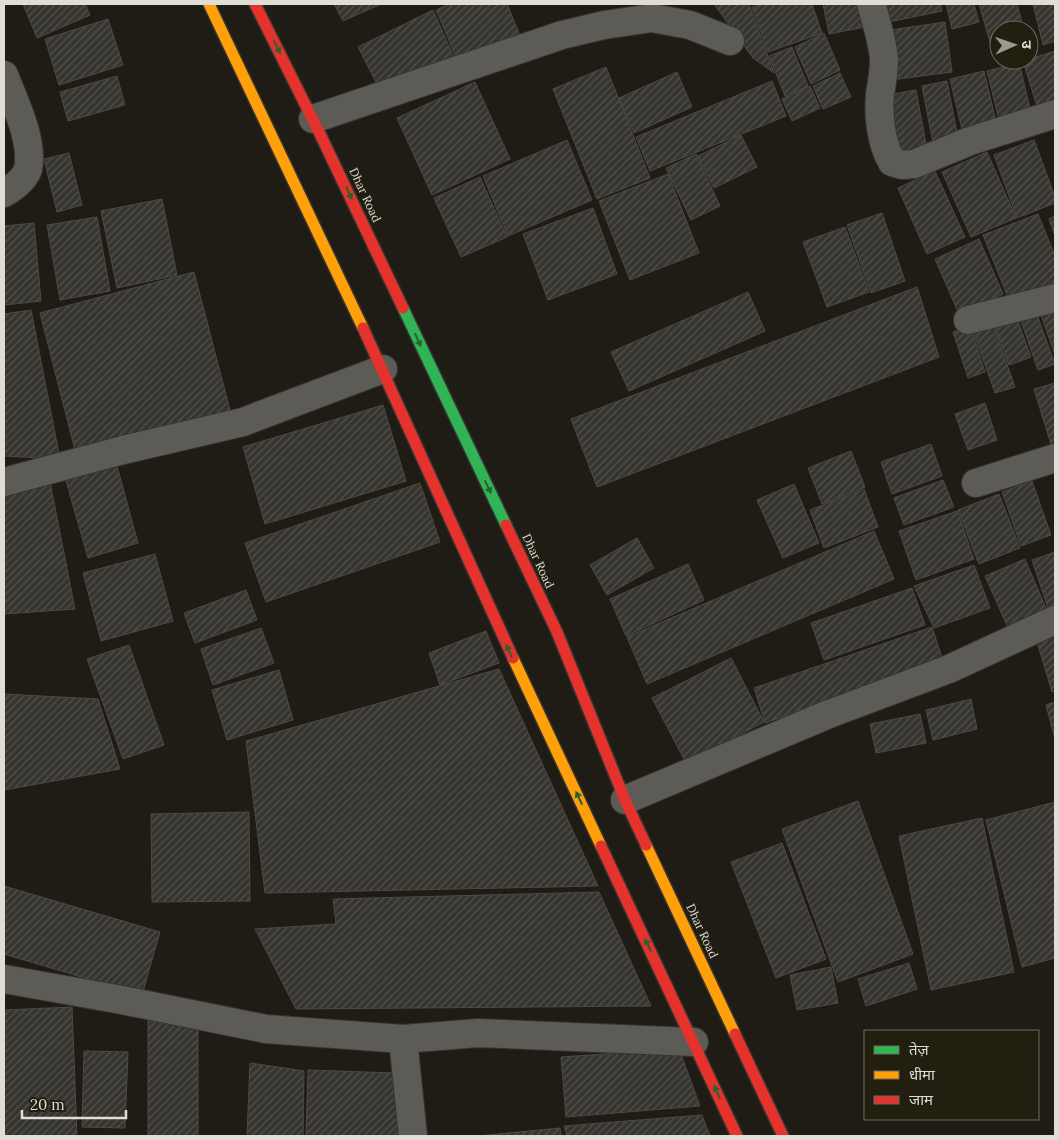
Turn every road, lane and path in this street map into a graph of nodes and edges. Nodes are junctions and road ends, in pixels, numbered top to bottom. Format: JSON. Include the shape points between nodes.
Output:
{"nodes":[{"id":1,"x":209,"y":4,"type":"edge"},
{"id":2,"x":255,"y":4,"type":"edge"},
{"id":3,"x":871,"y":4,"type":"edge"},
{"id":4,"x":730,"y":41,"type":"dead end"},
{"id":5,"x":4,"y":75,"type":"edge"},
{"id":6,"x":1055,"y":114,"type":"edge"},
{"id":7,"x":313,"y":119,"type":"junction"},
{"id":8,"x":4,"y":193,"type":"edge"},
{"id":9,"x":1055,"y":298,"type":"edge"},
{"id":10,"x":968,"y":320,"type":"dead end"},
{"id":11,"x":383,"y":369,"type":"junction"},
{"id":12,"x":1055,"y":458,"type":"edge"},
{"id":13,"x":4,"y":482,"type":"edge"},
{"id":14,"x":976,"y":483,"type":"dead end"},
{"id":15,"x":1055,"y":620,"type":"edge"},
{"id":16,"x":625,"y":800,"type":"junction"},
{"id":17,"x":4,"y":979,"type":"edge"},
{"id":18,"x":403,"y":1039,"type":"junction"},
{"id":19,"x":694,"y":1042,"type":"junction"},
{"id":20,"x":413,"y":1136,"type":"edge"},
{"id":21,"x":737,"y":1136,"type":"edge"},
{"id":22,"x":783,"y":1136,"type":"edge"}],
"edges":[{"from":1,"to":11,"type":"main road"},
{"from":2,"to":7,"type":"main road","name":"Dhar Road","one_way":true},
{"from":3,"to":6,"type":"street","via":[[884,58],[881,131],[892,162],[914,164],[970,141]]},
{"from":4,"to":7,"type":"street","via":[[690,25],[652,18],[604,25],[562,35]]},
{"from":5,"to":8,"type":"street","via":[[29,146],[28,170],[12,189]]},
{"from":7,"to":16,"type":"main road","name":"Dhar Road","one_way":true,"via":[[557,632]]},
{"from":9,"to":10,"type":"street"},
{"from":11,"to":13,"type":"street","via":[[243,422]]},
{"from":19,"to":11,"type":"main road","one_way":true,"via":[[504,639]]},
{"from":12,"to":14,"type":"street"},
{"from":15,"to":16,"type":"street","via":[[949,669],[829,714]]},
{"from":16,"to":22,"type":"main road","name":"Dhar Road"},
{"from":17,"to":18,"type":"street","via":[[266,1029]]},
{"from":18,"to":19,"type":"street","via":[[478,1033]]},
{"from":18,"to":20,"type":"street"},
{"from":21,"to":19,"type":"main road","one_way":true}]}
